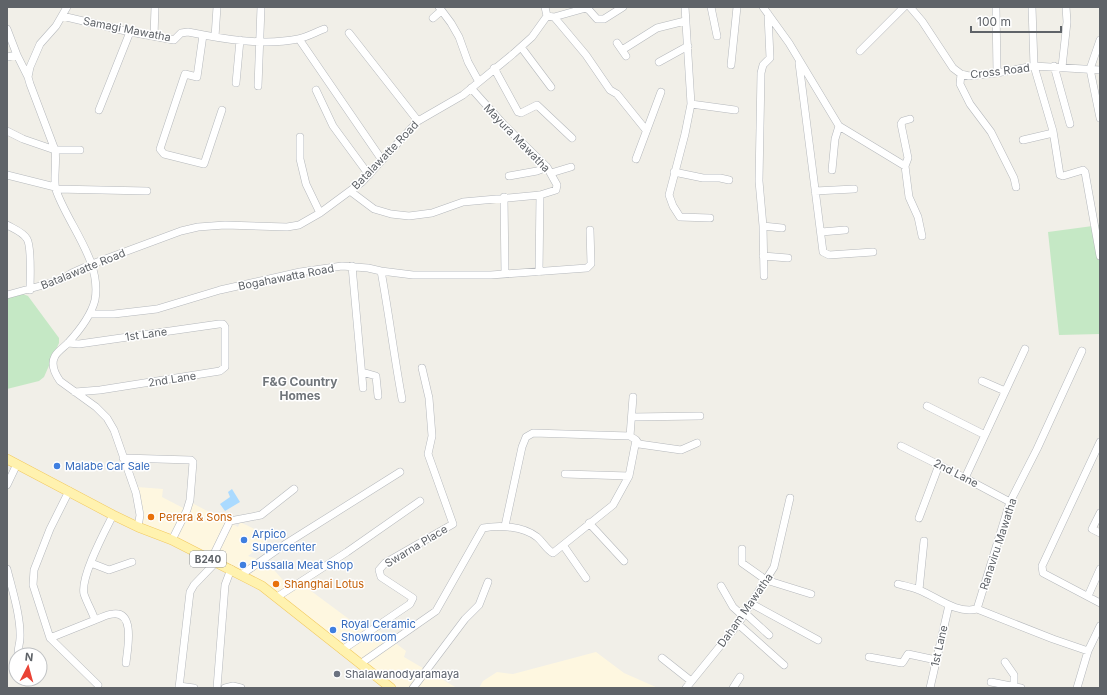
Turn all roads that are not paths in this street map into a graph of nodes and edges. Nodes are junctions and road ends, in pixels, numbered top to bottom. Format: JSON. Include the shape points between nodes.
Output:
{"nodes":[{"id":1,"x":67,"y":7,"type":"edge"},
{"id":2,"x":155,"y":7,"type":"edge"},
{"id":3,"x":217,"y":7,"type":"edge"},
{"id":4,"x":261,"y":7,"type":"edge"},
{"id":5,"x":545,"y":7,"type":"edge"},
{"id":6,"x":623,"y":7,"type":"edge"},
{"id":7,"x":685,"y":7,"type":"edge"},
{"id":8,"x":711,"y":7,"type":"edge"},
{"id":9,"x":737,"y":7,"type":"edge"},
{"id":10,"x":763,"y":7,"type":"edge"},
{"id":11,"x":904,"y":7,"type":"edge"},
{"id":12,"x":910,"y":7,"type":"edge"},
{"id":13,"x":996,"y":7,"type":"edge"},
{"id":14,"x":1032,"y":7,"type":"edge"},
{"id":15,"x":1066,"y":7,"type":"edge"},
{"id":16,"x":579,"y":8,"type":"edge"},
{"id":17,"x":440,"y":9,"type":"edge"},
{"id":18,"x":768,"y":14,"type":"junction"},
{"id":19,"x":62,"y":16,"type":"junction"},
{"id":20,"x":550,"y":16,"type":"junction"},
{"id":21,"x":433,"y":18,"type":"dead end"},
{"id":22,"x":685,"y":22,"type":"junction"},
{"id":23,"x":7,"y":29,"type":"edge"},
{"id":24,"x":324,"y":29,"type":"dead end"},
{"id":25,"x":130,"y":32,"type":"junction"},
{"id":26,"x":349,"y":33,"type":"dead end"},
{"id":27,"x":203,"y":35,"type":"junction"},
{"id":28,"x":154,"y":36,"type":"junction"},
{"id":29,"x":215,"y":36,"type":"junction"},
{"id":30,"x":717,"y":36,"type":"dead end"},
{"id":31,"x":8,"y":38,"type":"edge"},
{"id":32,"x":299,"y":38,"type":"junction"},
{"id":33,"x":240,"y":40,"type":"junction"},
{"id":34,"x":1100,"y":40,"type":"edge"},
{"id":35,"x":260,"y":42,"type":"junction"},
{"id":36,"x":617,"y":43,"type":"dead end"},
{"id":37,"x":688,"y":46,"type":"junction"},
{"id":38,"x":521,"y":47,"type":"junction"},
{"id":39,"x":860,"y":51,"type":"dead end"},
{"id":40,"x":17,"y":55,"type":"junction"},
{"id":41,"x":7,"y":57,"type":"edge"},
{"id":42,"x":798,"y":59,"type":"junction"},
{"id":43,"x":660,"y":62,"type":"dead end"},
{"id":44,"x":731,"y":65,"type":"dead end"},
{"id":45,"x":1034,"y":66,"type":"junction"},
{"id":46,"x":1054,"y":66,"type":"junction"},
{"id":47,"x":1062,"y":67,"type":"junction"},
{"id":48,"x":494,"y":68,"type":"junction"},
{"id":49,"x":1090,"y":69,"type":"junction"},
{"id":50,"x":1100,"y":70,"type":"edge"},
{"id":51,"x":997,"y":72,"type":"junction"},
{"id":52,"x":961,"y":74,"type":"junction"},
{"id":53,"x":28,"y":77,"type":"junction"},
{"id":54,"x":479,"y":82,"type":"junction"},
{"id":55,"x":236,"y":83,"type":"dead end"},
{"id":56,"x":258,"y":86,"type":"dead end"},
{"id":57,"x":551,"y":87,"type":"dead end"},
{"id":58,"x":471,"y":88,"type":"junction"},
{"id":59,"x":316,"y":90,"type":"dead end"},
{"id":60,"x":661,"y":92,"type":"dead end"},
{"id":61,"x":691,"y":104,"type":"junction"},
{"id":62,"x":99,"y":110,"type":"dead end"},
{"id":63,"x":222,"y":110,"type":"dead end"},
{"id":64,"x":735,"y":110,"type":"dead end"},
{"id":65,"x":1100,"y":118,"type":"edge"},
{"id":66,"x":910,"y":119,"type":"dead end"},
{"id":67,"x":418,"y":121,"type":"junction"},
{"id":68,"x":1070,"y":124,"type":"dead end"},
{"id":69,"x":839,"y":126,"type":"junction"},
{"id":70,"x":646,"y":130,"type":"junction"},
{"id":71,"x":7,"y":131,"type":"edge"},
{"id":72,"x":1053,"y":133,"type":"junction"},
{"id":73,"x":300,"y":137,"type":"dead end"},
{"id":74,"x":572,"y":138,"type":"dead end"},
{"id":75,"x":1023,"y":140,"type":"dead end"},
{"id":76,"x":54,"y":150,"type":"junction"},
{"id":77,"x":80,"y":150,"type":"dead end"},
{"id":78,"x":636,"y":159,"type":"dead end"},
{"id":79,"x":382,"y":160,"type":"junction"},
{"id":80,"x":905,"y":166,"type":"junction"},
{"id":81,"x":571,"y":167,"type":"dead end"},
{"id":82,"x":549,"y":170,"type":"junction"},
{"id":83,"x":832,"y":170,"type":"dead end"},
{"id":84,"x":674,"y":172,"type":"junction"},
{"id":85,"x":7,"y":175,"type":"edge"},
{"id":86,"x":369,"y":175,"type":"junction"},
{"id":87,"x":509,"y":176,"type":"dead end"},
{"id":88,"x":728,"y":180,"type":"dead end"},
{"id":89,"x":1016,"y":187,"type":"dead end"},
{"id":90,"x":56,"y":188,"type":"junction"},
{"id":91,"x":854,"y":189,"type":"dead end"},
{"id":92,"x":147,"y":191,"type":"dead end"},
{"id":93,"x":350,"y":191,"type":"junction"},
{"id":94,"x":815,"y":191,"type":"junction"},
{"id":95,"x":540,"y":195,"type":"junction"},
{"id":96,"x":504,"y":197,"type":"junction"},
{"id":97,"x":320,"y":213,"type":"junction"},
{"id":98,"x":710,"y":218,"type":"dead end"},
{"id":99,"x":7,"y":225,"type":"edge"},
{"id":100,"x":763,"y":226,"type":"junction"},
{"id":101,"x":782,"y":228,"type":"dead end"},
{"id":102,"x":590,"y":230,"type":"dead end"},
{"id":103,"x":845,"y":230,"type":"dead end"},
{"id":104,"x":821,"y":232,"type":"junction"},
{"id":105,"x":922,"y":236,"type":"dead end"},
{"id":106,"x":874,"y":252,"type":"dead end"},
{"id":107,"x":763,"y":256,"type":"junction"},
{"id":108,"x":1100,"y":256,"type":"edge"},
{"id":109,"x":788,"y":258,"type":"dead end"},
{"id":110,"x":92,"y":264,"type":"junction"},
{"id":111,"x":352,"y":266,"type":"junction"},
{"id":112,"x":381,"y":271,"type":"junction"},
{"id":113,"x":539,"y":272,"type":"junction"},
{"id":114,"x":505,"y":274,"type":"junction"},
{"id":115,"x":764,"y":276,"type":"dead end"},
{"id":116,"x":30,"y":290,"type":"junction"},
{"id":117,"x":7,"y":295,"type":"edge"},
{"id":118,"x":91,"y":314,"type":"junction"},
{"id":119,"x":223,"y":324,"type":"joint"},
{"id":120,"x":68,"y":343,"type":"junction"},
{"id":121,"x":1025,"y":349,"type":"dead end"},
{"id":122,"x":1082,"y":351,"type":"dead end"},
{"id":123,"x":422,"y":368,"type":"dead end"},
{"id":124,"x":362,"y":372,"type":"junction"},
{"id":125,"x":982,"y":381,"type":"dead end"},
{"id":126,"x":363,"y":388,"type":"dead end"},
{"id":127,"x":1005,"y":391,"type":"junction"},
{"id":128,"x":75,"y":392,"type":"junction"},
{"id":129,"x":378,"y":396,"type":"dead end"},
{"id":130,"x":633,"y":397,"type":"dead end"},
{"id":131,"x":402,"y":399,"type":"dead end"},
{"id":132,"x":927,"y":406,"type":"dead end"},
{"id":133,"x":700,"y":416,"type":"dead end"},
{"id":134,"x":632,"y":417,"type":"junction"},
{"id":135,"x":985,"y":435,"type":"junction"},
{"id":136,"x":633,"y":438,"type":"junction"},
{"id":137,"x":1100,"y":442,"type":"edge"},
{"id":138,"x":697,"y":443,"type":"dead end"},
{"id":139,"x":901,"y":446,"type":"dead end"},
{"id":140,"x":123,"y":458,"type":"junction"},
{"id":141,"x":7,"y":459,"type":"edge"},
{"id":142,"x":17,"y":464,"type":"junction"},
{"id":143,"x":940,"y":465,"type":"junction"},
{"id":144,"x":400,"y":472,"type":"dead end"},
{"id":145,"x":565,"y":474,"type":"dead end"},
{"id":146,"x":629,"y":476,"type":"junction"},
{"id":147,"x":965,"y":478,"type":"junction"},
{"id":148,"x":7,"y":485,"type":"edge"},
{"id":149,"x":294,"y":489,"type":"dead end"},
{"id":150,"x":69,"y":491,"type":"junction"},
{"id":151,"x":790,"y":498,"type":"dead end"},
{"id":152,"x":420,"y":501,"type":"dead end"},
{"id":153,"x":1010,"y":502,"type":"junction"},
{"id":154,"x":1100,"y":513,"type":"edge"},
{"id":155,"x":113,"y":514,"type":"junction"},
{"id":156,"x":919,"y":518,"type":"dead end"},
{"id":157,"x":589,"y":523,"type":"junction"},
{"id":158,"x":505,"y":526,"type":"junction"},
{"id":159,"x":138,"y":527,"type":"junction"},
{"id":160,"x":1100,"y":533,"type":"edge"},
{"id":161,"x":172,"y":540,"type":"junction"},
{"id":162,"x":924,"y":542,"type":"dead end"},
{"id":163,"x":563,"y":545,"type":"junction"},
{"id":164,"x":742,"y":549,"type":"dead end"},
{"id":165,"x":213,"y":561,"type":"junction"},
{"id":166,"x":624,"y":561,"type":"dead end"},
{"id":167,"x":132,"y":562,"type":"dead end"},
{"id":168,"x":91,"y":563,"type":"junction"},
{"id":169,"x":7,"y":569,"type":"edge"},
{"id":170,"x":231,"y":569,"type":"junction"},
{"id":171,"x":1100,"y":569,"type":"edge"},
{"id":172,"x":241,"y":575,"type":"junction"},
{"id":173,"x":586,"y":578,"type":"dead end"},
{"id":174,"x":766,"y":580,"type":"junction"},
{"id":175,"x":488,"y":582,"type":"dead end"},
{"id":176,"x":898,"y":584,"type":"dead end"},
{"id":177,"x":721,"y":586,"type":"dead end"},
{"id":178,"x":919,"y":590,"type":"junction"},
{"id":179,"x":811,"y":594,"type":"dead end"},
{"id":180,"x":1088,"y":596,"type":"junction"},
{"id":181,"x":277,"y":597,"type":"junction"},
{"id":182,"x":1100,"y":603,"type":"edge"},
{"id":183,"x":752,"y":604,"type":"junction"},
{"id":184,"x":949,"y":605,"type":"junction"},
{"id":185,"x":977,"y":609,"type":"junction"},
{"id":186,"x":744,"y":615,"type":"junction"},
{"id":187,"x":95,"y":620,"type":"junction"},
{"id":188,"x":738,"y":624,"type":"junction"},
{"id":189,"x":1100,"y":626,"type":"edge"},
{"id":190,"x":769,"y":635,"type":"dead end"},
{"id":191,"x":50,"y":638,"type":"junction"},
{"id":192,"x":818,"y":640,"type":"dead end"},
{"id":193,"x":19,"y":647,"type":"edge"},
{"id":194,"x":342,"y":650,"type":"junction"},
{"id":195,"x":1088,"y":650,"type":"junction"},
{"id":196,"x":870,"y":657,"type":"dead end"},
{"id":197,"x":662,"y":658,"type":"dead end"},
{"id":198,"x":936,"y":660,"type":"junction"},
{"id":199,"x":1005,"y":662,"type":"dead end"},
{"id":200,"x":126,"y":663,"type":"dead end"},
{"id":201,"x":360,"y":664,"type":"junction"},
{"id":202,"x":784,"y":665,"type":"dead end"},
{"id":203,"x":740,"y":676,"type":"dead end"},
{"id":204,"x":692,"y":681,"type":"junction"},
{"id":205,"x":991,"y":682,"type":"dead end"},
{"id":206,"x":98,"y":685,"type":"dead end"},
{"id":207,"x":179,"y":687,"type":"edge"},
{"id":208,"x":1017,"y":687,"type":"edge"},
{"id":209,"x":194,"y":688,"type":"edge"},
{"id":210,"x":217,"y":688,"type":"edge"},
{"id":211,"x":225,"y":688,"type":"edge"},
{"id":212,"x":241,"y":688,"type":"edge"},
{"id":213,"x":391,"y":688,"type":"edge"},
{"id":214,"x":413,"y":688,"type":"edge"},
{"id":215,"x":686,"y":688,"type":"edge"},
{"id":216,"x":733,"y":688,"type":"edge"},
{"id":217,"x":930,"y":688,"type":"edge"},
{"id":218,"x":1077,"y":688,"type":"edge"}],
"edges":[{"from":1,"to":19,"type":"street"},
{"from":2,"to":28,"type":"street"},
{"from":3,"to":29,"type":"street"},
{"from":4,"to":35,"type":"street"},
{"from":5,"to":20,"type":"street"},
{"from":6,"to":16,"type":"street","via":[[604,19],[597,18],[586,8]]},
{"from":7,"to":22,"type":"street"},
{"from":8,"to":30,"type":"street"},
{"from":9,"to":44,"type":"street"},
{"from":10,"to":18,"type":"street"},
{"from":11,"to":39,"type":"street"},
{"from":12,"to":52,"type":"street","name":"Cross Road","via":[[953,68]]},
{"from":13,"to":51,"type":"street"},
{"from":14,"to":45,"type":"street"},
{"from":15,"to":47,"type":"street"},
{"from":16,"to":20,"type":"street"},
{"from":17,"to":21,"type":"street"},
{"from":17,"to":54,"type":"street","via":[[459,37]]},
{"from":18,"to":42,"type":"street"},
{"from":18,"to":100,"type":"street","via":[[770,55],[760,72],[759,181]]},
{"from":19,"to":25,"type":"street","name":"Samagi Mawatha"},
{"from":19,"to":53,"type":"street","via":[[40,44]]},
{"from":20,"to":38,"type":"street","name":"Batalawatte Road"},
{"from":20,"to":70,"type":"street","via":[[586,55],[610,90],[617,94]]},
{"from":22,"to":36,"type":"street","via":[[657,28],[624,53]]},
{"from":22,"to":37,"type":"street"},
{"from":23,"to":31,"type":"street"},
{"from":24,"to":32,"type":"street","name":"Samagi Mawatha"},
{"from":25,"to":28,"type":"street","name":"Samagi Mawatha"},
{"from":25,"to":62,"type":"street"},
{"from":26,"to":67,"type":"street"},
{"from":27,"to":28,"type":"street","name":"Samagi Mawatha","via":[[181,33],[174,40]]},
{"from":27,"to":29,"type":"street","name":"Samagi Mawatha"},
{"from":27,"to":63,"type":"street","via":[[197,78],[185,74],[160,149],[164,154],[204,164]]},
{"from":29,"to":33,"type":"street","name":"Samagi Mawatha"},
{"from":31,"to":40,"type":"street"},
{"from":32,"to":35,"type":"street","name":"Samagi Mawatha"},
{"from":32,"to":79,"type":"street"},
{"from":33,"to":35,"type":"street","name":"Samagi Mawatha"},
{"from":33,"to":55,"type":"street"},
{"from":34,"to":49,"type":"street"},
{"from":35,"to":56,"type":"street"},
{"from":37,"to":43,"type":"street"},
{"from":37,"to":61,"type":"street"},
{"from":38,"to":48,"type":"street","name":"Batalawatte Road"},
{"from":38,"to":57,"type":"street"},
{"from":40,"to":41,"type":"street"},
{"from":40,"to":53,"type":"street"},
{"from":42,"to":69,"type":"street"},
{"from":42,"to":94,"type":"street"},
{"from":45,"to":46,"type":"street","name":"Cross Road"},
{"from":45,"to":51,"type":"street","name":"Cross Road"},
{"from":45,"to":72,"type":"street"},
{"from":46,"to":47,"type":"street","name":"Cross Road"},
{"from":46,"to":68,"type":"street"},
{"from":47,"to":49,"type":"street","name":"Cross Road"},
{"from":48,"to":54,"type":"street","name":"Batalawatte Road"},
{"from":48,"to":74,"type":"street","via":[[518,112],[537,105]]},
{"from":49,"to":50,"type":"street","name":"Cross Road"},
{"from":49,"to":65,"type":"street"},
{"from":51,"to":52,"type":"street","name":"Cross Road","via":[[969,76]]},
{"from":52,"to":89,"type":"street","via":[[960,84],[970,104],[990,132],[1014,178]]},
{"from":53,"to":76,"type":"street"},
{"from":54,"to":58,"type":"street","name":"Batalawatte Road"},
{"from":58,"to":67,"type":"street","name":"Batalawatte Road"},
{"from":58,"to":82,"type":"street","name":"Mayura Mawatha"},
{"from":59,"to":86,"type":"street","via":[[333,126]]},
{"from":60,"to":70,"type":"street"},
{"from":61,"to":64,"type":"street"},
{"from":61,"to":84,"type":"street"},
{"from":66,"to":80,"type":"street","via":[[901,124],[908,158]]},
{"from":67,"to":79,"type":"street","name":"Batalawatte Road"},
{"from":69,"to":80,"type":"street"},
{"from":69,"to":83,"type":"street"},
{"from":70,"to":78,"type":"street"},
{"from":71,"to":76,"type":"street"},
{"from":72,"to":75,"type":"street"},
{"from":72,"to":108,"type":"street","via":[[1060,175],[1083,170],[1085,172]]},
{"from":73,"to":97,"type":"street","via":[[300,159],[306,184]]},
{"from":76,"to":77,"type":"street"},
{"from":76,"to":90,"type":"street"},
{"from":79,"to":86,"type":"street","name":"Batalawatte Road"},
{"from":80,"to":105,"type":"street","via":[[909,197],[918,217]]},
{"from":81,"to":82,"type":"street"},
{"from":82,"to":87,"type":"street"},
{"from":82,"to":95,"type":"street","name":"Mayura Mawatha","via":[[558,188]]},
{"from":84,"to":88,"type":"street"},
{"from":84,"to":98,"type":"street","via":[[669,195],[680,217]]},
{"from":85,"to":90,"type":"street"},
{"from":86,"to":93,"type":"street","name":"Batalawatte Road"},
{"from":90,"to":92,"type":"street"},
{"from":90,"to":110,"type":"street"},
{"from":91,"to":94,"type":"street"},
{"from":93,"to":96,"type":"street","name":"Mayura Mawatha","via":[[374,209],[409,216],[432,213],[463,202]]},
{"from":93,"to":97,"type":"street","name":"Batalawatte Road"},
{"from":94,"to":104,"type":"street"},
{"from":95,"to":96,"type":"street","name":"Mayura Mawatha"},
{"from":95,"to":113,"type":"street"},
{"from":96,"to":114,"type":"street"},
{"from":97,"to":110,"type":"street","name":"Batalawatte Road","via":[[299,225],[287,227],[225,225],[180,230]]},
{"from":99,"to":116,"type":"street","via":[[19,231],[28,240]]},
{"from":100,"to":101,"type":"street"},
{"from":100,"to":107,"type":"street"},
{"from":102,"to":113,"type":"street","name":"Bogahawatta Road","via":[[590,266]]},
{"from":103,"to":104,"type":"street"},
{"from":104,"to":106,"type":"street","via":[[823,252],[829,255]]},
{"from":107,"to":109,"type":"street"},
{"from":107,"to":115,"type":"street"},
{"from":110,"to":116,"type":"street","name":"Batalawatte Road","via":[[62,279]]},
{"from":110,"to":118,"type":"street","via":[[96,293]]},
{"from":111,"to":112,"type":"street","name":"Bogahawatta Road"},
{"from":111,"to":118,"type":"street","name":"Bogahawatta Road","via":[[321,268],[220,290],[157,309]]},
{"from":111,"to":124,"type":"street"},
{"from":112,"to":114,"type":"street","name":"Bogahawatta Road","via":[[413,275]]},
{"from":112,"to":131,"type":"street"},
{"from":113,"to":114,"type":"street","name":"Bogahawatta Road"},
{"from":116,"to":117,"type":"street","name":"Batalawatte Road"},
{"from":118,"to":120,"type":"street"},
{"from":119,"to":120,"type":"street","name":"1st Lane","via":[[79,344]]},
{"from":119,"to":128,"type":"street","name":"2nd Lane","via":[[225,367],[220,371]]},
{"from":120,"to":128,"type":"street","via":[[55,356],[53,366],[60,381]]},
{"from":121,"to":127,"type":"street"},
{"from":122,"to":153,"type":"street","name":"Ranaviru Mawatha"},
{"from":123,"to":194,"type":"street","name":"Swarna Place","via":[[429,398],[432,436],[428,454],[452,524],[385,563],[379,570],[381,577],[414,598],[410,604]]},
{"from":124,"to":126,"type":"street"},
{"from":124,"to":129,"type":"street","via":[[376,376]]},
{"from":125,"to":127,"type":"street"},
{"from":127,"to":135,"type":"street"},
{"from":128,"to":140,"type":"street","via":[[107,418],[114,430]]},
{"from":130,"to":134,"type":"street"},
{"from":132,"to":135,"type":"street"},
{"from":133,"to":134,"type":"street"},
{"from":134,"to":136,"type":"street"},
{"from":135,"to":147,"type":"street"},
{"from":136,"to":138,"type":"street","via":[[639,444],[681,450]]},
{"from":136,"to":146,"type":"street"},
{"from":136,"to":158,"type":"street","via":[[533,434],[526,437]]},
{"from":137,"to":180,"type":"street","via":[[1042,566],[1043,573]]},
{"from":139,"to":143,"type":"street","name":"2nd Lane"},
{"from":140,"to":159,"type":"street","via":[[136,493],[140,515]]},
{"from":140,"to":161,"type":"street","via":[[192,461],[190,500]]},
{"from":141,"to":142,"type":"main road","number":"B240"},
{"from":142,"to":148,"type":"street"},
{"from":142,"to":150,"type":"main road","number":"B240"},
{"from":143,"to":147,"type":"street","name":"2nd Lane"},
{"from":143,"to":156,"type":"street"},
{"from":144,"to":172,"type":"street"},
{"from":145,"to":146,"type":"street"},
{"from":146,"to":157,"type":"street","via":[[613,505]]},
{"from":147,"to":153,"type":"street","name":"2nd Lane"},
{"from":149,"to":165,"type":"street","via":[[261,515],[230,521]]},
{"from":150,"to":155,"type":"main road","number":"B240"},
{"from":150,"to":191,"type":"street","via":[[50,528],[34,570],[33,585]]},
{"from":151,"to":174,"type":"street","name":"Daham Mawatha","via":[[778,554]]},
{"from":152,"to":181,"type":"street"},
{"from":153,"to":185,"type":"street","name":"Ranaviru Mawatha"},
{"from":154,"to":160,"type":"street","via":[[1092,529]]},
{"from":155,"to":159,"type":"main road","number":"B240"},
{"from":155,"to":168,"type":"street"},
{"from":157,"to":163,"type":"street"},
{"from":157,"to":166,"type":"street"},
{"from":158,"to":163,"type":"street","via":[[538,537],[553,553]]},
{"from":158,"to":201,"type":"street","via":[[483,528],[436,611]]},
{"from":159,"to":161,"type":"main road","number":"B240"},
{"from":161,"to":165,"type":"main road","number":"B240"},
{"from":162,"to":178,"type":"street"},
{"from":163,"to":173,"type":"street"},
{"from":164,"to":174,"type":"street","via":[[742,563]]},
{"from":165,"to":170,"type":"main road","number":"B240"},
{"from":165,"to":207,"type":"street","via":[[190,592]]},
{"from":167,"to":168,"type":"street","via":[[109,570]]},
{"from":168,"to":187,"type":"street","via":[[84,593]]},
{"from":169,"to":193,"type":"street","via":[[16,601]]},
{"from":170,"to":172,"type":"main road","number":"B240"},
{"from":170,"to":210,"type":"street","via":[[225,585]]},
{"from":171,"to":180,"type":"street"},
{"from":172,"to":181,"type":"main road","number":"B240"},
{"from":174,"to":179,"type":"street"},
{"from":174,"to":183,"type":"street","name":"Daham Mawatha"},
{"from":175,"to":214,"type":"street","via":[[480,605],[465,620]]},
{"from":176,"to":178,"type":"street"},
{"from":177,"to":186,"type":"street","via":[[733,607]]},
{"from":178,"to":184,"type":"street"},
{"from":180,"to":182,"type":"street"},
{"from":181,"to":194,"type":"main road","number":"B240"},
{"from":183,"to":186,"type":"street","name":"Daham Mawatha"},
{"from":183,"to":192,"type":"street"},
{"from":184,"to":185,"type":"street","via":[[969,611]]},
{"from":184,"to":198,"type":"street","name":"1st Lane"},
{"from":185,"to":195,"type":"street","via":[[1052,640]]},
{"from":186,"to":188,"type":"street","name":"Daham Mawatha"},
{"from":186,"to":190,"type":"street"},
{"from":187,"to":191,"type":"street"},
{"from":187,"to":200,"type":"street","via":[[112,614],[124,617],[129,628]]},
{"from":188,"to":202,"type":"street"},
{"from":188,"to":204,"type":"street","name":"Daham Mawatha"},
{"from":189,"to":195,"type":"street"},
{"from":191,"to":206,"type":"street"},
{"from":194,"to":201,"type":"main road","number":"B240"},
{"from":195,"to":218,"type":"street"},
{"from":196,"to":198,"type":"street","via":[[902,663],[908,654]]},
{"from":197,"to":204,"type":"street"},
{"from":198,"to":217,"type":"street","name":"1st Lane"},
{"from":199,"to":208,"type":"street","via":[[1014,675]]},
{"from":201,"to":213,"type":"main road","number":"B240"},
{"from":203,"to":216,"type":"street"},
{"from":204,"to":215,"type":"street","name":"Daham Mawatha"},
{"from":205,"to":208,"type":"street"},
{"from":207,"to":209,"type":"street"},
{"from":211,"to":212,"type":"street"}]}
